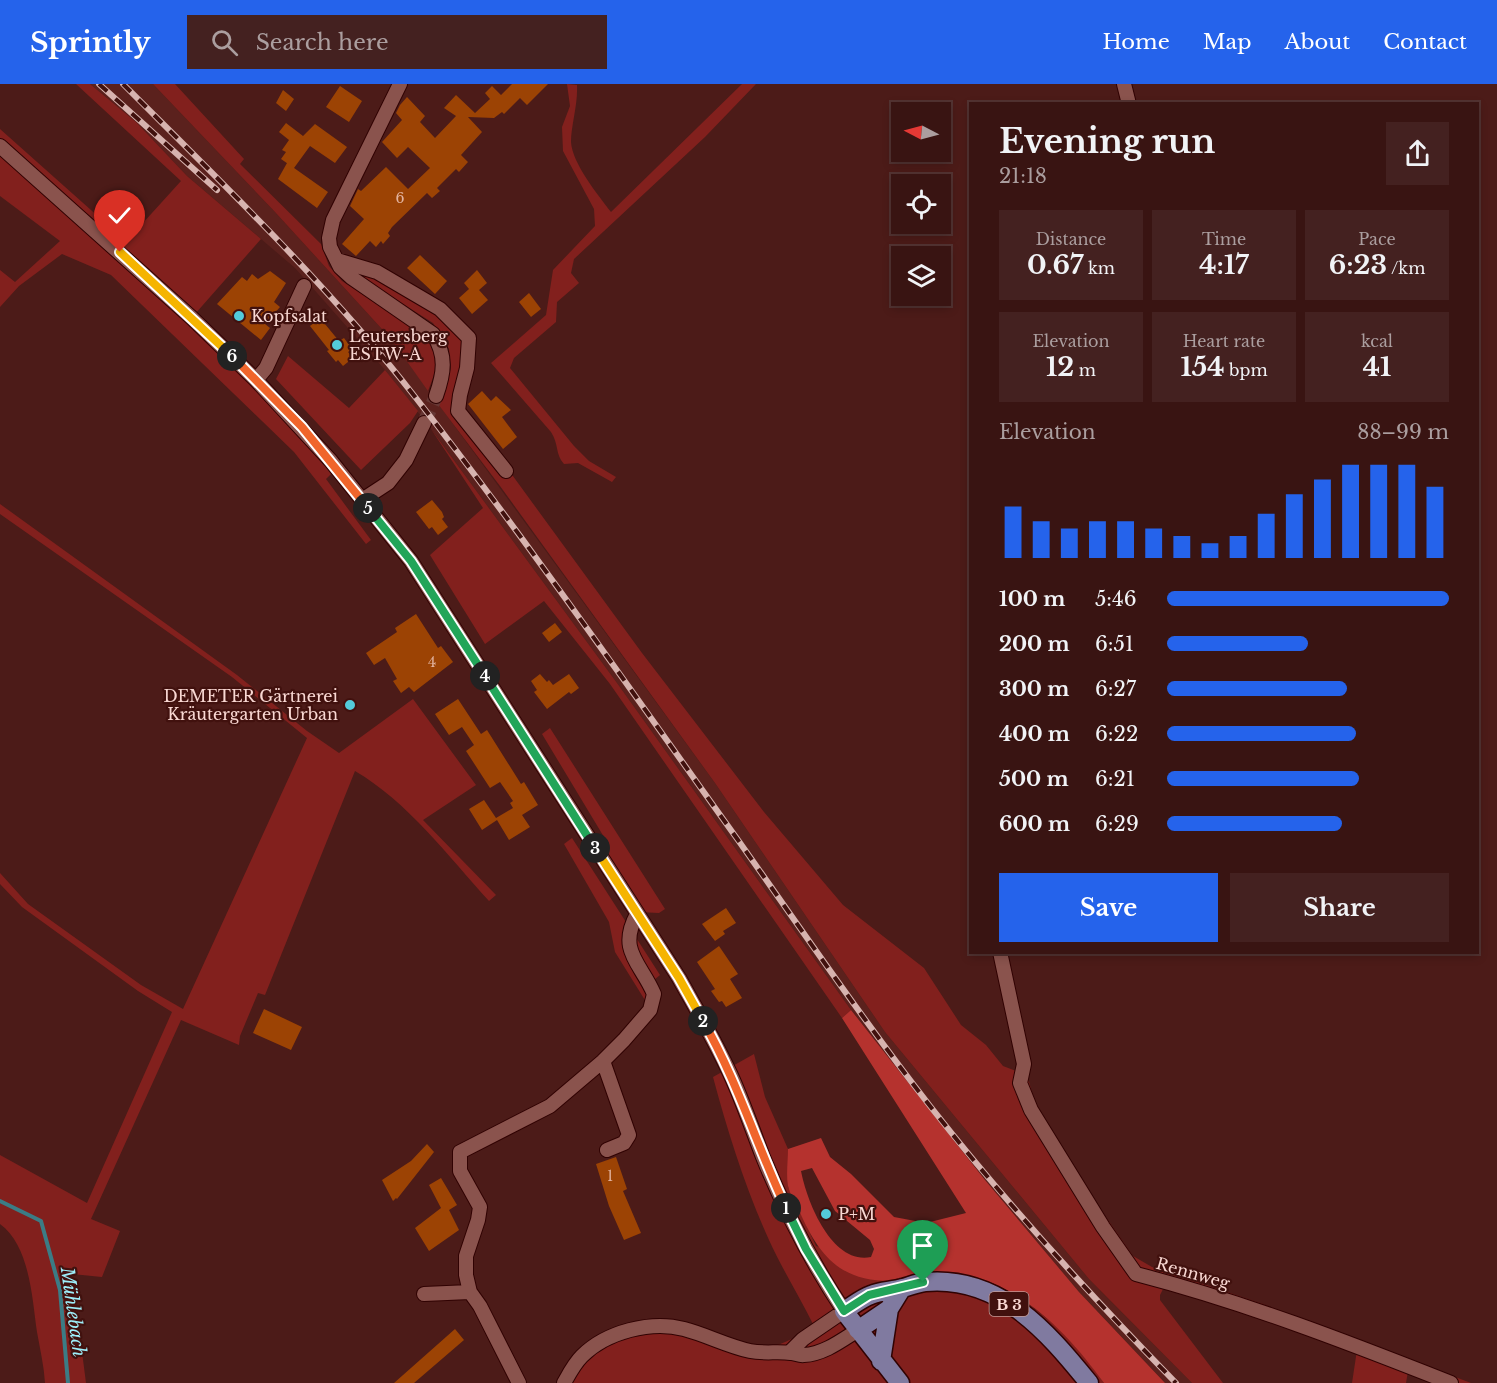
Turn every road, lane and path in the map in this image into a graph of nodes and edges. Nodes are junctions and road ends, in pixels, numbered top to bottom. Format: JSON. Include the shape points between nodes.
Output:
{"nodes":[{"id":1,"x":400,"y":84,"type":"edge"},
{"id":2,"x":1124,"y":84,"type":"edge"},
{"id":3,"x":1128,"y":102,"type":"edge"},
{"id":4,"x":0,"y":146,"type":"edge"},
{"id":5,"x":337,"y":260,"type":"junction"},
{"id":6,"x":304,"y":286,"type":"dead end"},
{"id":7,"x":256,"y":380,"type":"junction"},
{"id":8,"x":436,"y":396,"type":"tunnel mouth"},
{"id":9,"x":424,"y":423,"type":"tunnel mouth"},
{"id":10,"x":506,"y":471,"type":"dead end"},
{"id":11,"x":362,"y":501,"type":"junction"},
{"id":12,"x":637,"y":914,"type":"junction"},
{"id":13,"x":1000,"y":954,"type":"edge"},
{"id":14,"x":603,"y":1060,"type":"junction"},
{"id":15,"x":607,"y":1150,"type":"dead end"},
{"id":16,"x":902,"y":1288,"type":"junction"},
{"id":17,"x":470,"y":1292,"type":"junction"},
{"id":18,"x":424,"y":1294,"type":"dead end"},
{"id":19,"x":889,"y":1309,"type":"junction"},
{"id":20,"x":844,"y":1311,"type":"junction"},
{"id":21,"x":858,"y":1330,"type":"junction"},
{"id":22,"x":790,"y":1352,"type":"junction"},
{"id":23,"x":881,"y":1361,"type":"junction"},
{"id":24,"x":519,"y":1383,"type":"edge"},
{"id":25,"x":564,"y":1383,"type":"edge"},
{"id":26,"x":900,"y":1383,"type":"edge"},
{"id":27,"x":1089,"y":1383,"type":"edge"},
{"id":28,"x":1451,"y":1383,"type":"edge"}],
"edges":[{"from":1,"to":5,"type":"street","via":[[333,220],[329,238]]},
{"from":2,"to":3,"type":"street"},
{"from":4,"to":7,"type":"street"},
{"from":5,"to":8,"type":"street","via":[[352,278],[433,334],[444,364]]},
{"from":5,"to":10,"type":"street","via":[[377,272],[440,309],[469,338],[458,411]]},
{"from":6,"to":7,"type":"street","via":[[266,368]]},
{"from":7,"to":11,"type":"street","via":[[302,427]]},
{"from":9,"to":11,"type":"street","via":[[406,460],[388,483]]},
{"from":11,"to":12,"type":"street","via":[[411,561]]},
{"from":12,"to":14,"type":"street","via":[[631,926],[629,947],[654,994],[650,1010]]},
{"from":12,"to":20,"type":"street","via":[[716,1043],[789,1216]]},
{"from":13,"to":28,"type":"street","name":"Rennweg","via":[[1024,1064],[1020,1083],[1031,1110],[1136,1274],[1286,1319]]},
{"from":14,"to":15,"type":"street","via":[[629,1135],[624,1143]]},
{"from":14,"to":17,"type":"street","via":[[550,1106],[460,1152],[460,1171],[480,1207],[466,1256]]},
{"from":16,"to":19,"type":"main road"},
{"from":16,"to":20,"type":"main road","via":[[869,1295]]},
{"from":16,"to":27,"type":"main road","number":"B 3","via":[[923,1282],[957,1283],[997,1296],[1043,1329]]},
{"from":17,"to":18,"type":"street"},
{"from":17,"to":24,"type":"street"},
{"from":19,"to":21,"type":"main road"},
{"from":19,"to":23,"type":"main road"},
{"from":20,"to":21,"type":"main road"},
{"from":20,"to":22,"type":"street"},
{"from":21,"to":22,"type":"street","via":[[825,1350],[803,1356]]},
{"from":21,"to":23,"type":"main road"},
{"from":22,"to":25,"type":"street","via":[[766,1354],[666,1326],[639,1328],[609,1337],[581,1356]]},
{"from":23,"to":26,"type":"main road"}]}
